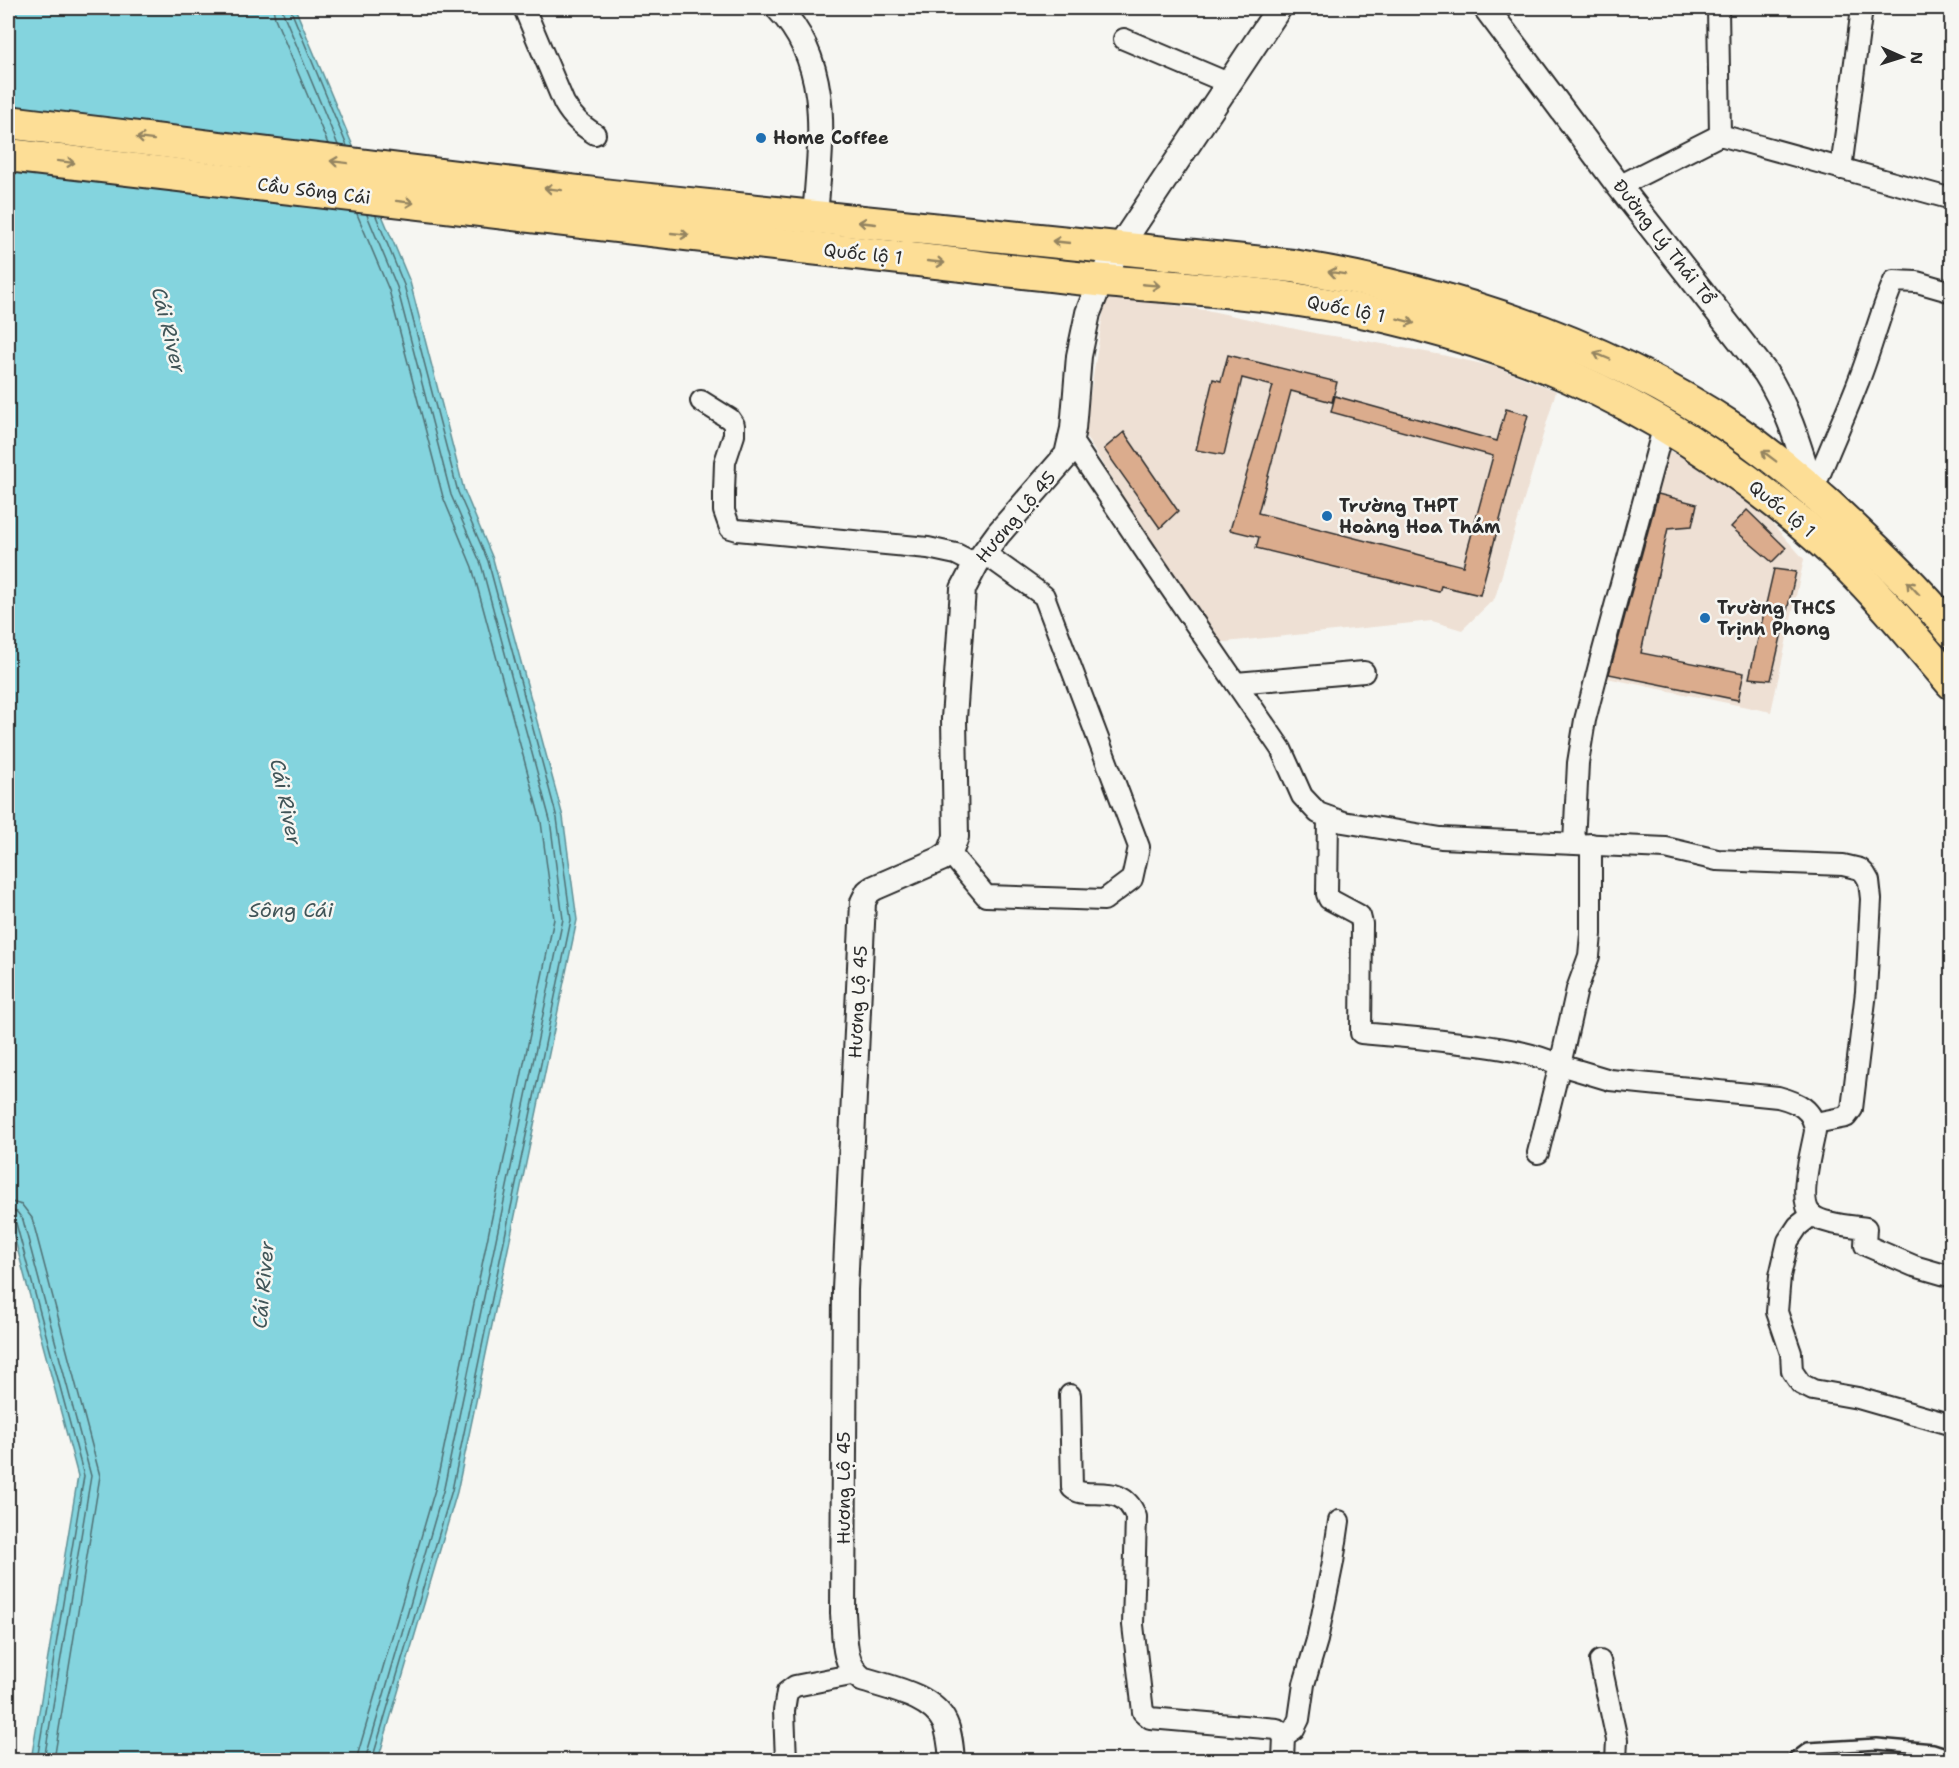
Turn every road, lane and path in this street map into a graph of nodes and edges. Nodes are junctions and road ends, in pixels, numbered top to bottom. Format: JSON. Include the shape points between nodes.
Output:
{"nodes":[{"id":1,"x":524,"y":8,"type":"edge"},
{"id":2,"x":778,"y":8,"type":"edge"},
{"id":3,"x":1279,"y":8,"type":"edge"},
{"id":4,"x":1486,"y":8,"type":"edge"},
{"id":5,"x":1718,"y":8,"type":"edge"},
{"id":6,"x":1862,"y":8,"type":"edge"},
{"id":7,"x":1124,"y":39,"type":"dead end"},
{"id":8,"x":1228,"y":83,"type":"junction"},
{"id":9,"x":8,"y":122,"type":"edge"},
{"id":10,"x":595,"y":134,"type":"dead end"},
{"id":11,"x":1720,"y":135,"type":"junction"},
{"id":12,"x":8,"y":155,"type":"edge"},
{"id":13,"x":1841,"y":169,"type":"junction"},
{"id":14,"x":1619,"y":186,"type":"junction"},
{"id":15,"x":611,"y":196,"type":"joint"},
{"id":16,"x":1952,"y":199,"type":"edge"},
{"id":17,"x":815,"y":218,"type":"junction"},
{"id":18,"x":621,"y":228,"type":"joint"},
{"id":19,"x":1119,"y":248,"type":"junction"},
{"id":20,"x":1101,"y":280,"type":"junction"},
{"id":21,"x":1952,"y":292,"type":"edge"},
{"id":22,"x":701,"y":401,"type":"dead end"},
{"id":23,"x":1664,"y":425,"type":"junction"},
{"id":24,"x":1071,"y":440,"type":"junction"},
{"id":25,"x":1813,"y":492,"type":"junction"},
{"id":26,"x":980,"y":559,"type":"junction"},
{"id":27,"x":1952,"y":631,"type":"edge"},
{"id":28,"x":1364,"y":672,"type":"dead end"},
{"id":29,"x":1236,"y":683,"type":"junction"},
{"id":30,"x":1952,"y":683,"type":"edge"},
{"id":31,"x":1328,"y":818,"type":"junction"},
{"id":32,"x":1582,"y":843,"type":"junction"},
{"id":33,"x":950,"y":853,"type":"junction"},
{"id":34,"x":1560,"y":1065,"type":"junction"},
{"id":35,"x":1815,"y":1123,"type":"junction"},
{"id":36,"x":1538,"y":1153,"type":"dead end"},
{"id":37,"x":1812,"y":1215,"type":"junction"},
{"id":38,"x":1952,"y":1277,"type":"edge"},
{"id":39,"x":1070,"y":1395,"type":"dead end"},
{"id":40,"x":1952,"y":1425,"type":"edge"},
{"id":41,"x":1339,"y":1521,"type":"dead end"},
{"id":42,"x":1600,"y":1661,"type":"dead end"},
{"id":43,"x":856,"y":1674,"type":"junction"},
{"id":44,"x":1284,"y":1736,"type":"junction"},
{"id":45,"x":1952,"y":1755,"type":"edge"},
{"id":46,"x":786,"y":1761,"type":"edge"},
{"id":47,"x":952,"y":1761,"type":"edge"},
{"id":48,"x":1283,"y":1761,"type":"edge"},
{"id":49,"x":1616,"y":1761,"type":"edge"},
{"id":50,"x":1792,"y":1761,"type":"edge"}],
"edges":[{"from":1,"to":10,"type":"street","via":[[564,103],[577,121]]},
{"from":2,"to":17,"type":"street","via":[[803,42],[819,96]]},
{"from":3,"to":8,"type":"street","name":"Hương Lộ 45"},
{"from":4,"to":14,"type":"street","name":"Đường Lý Thái Tổ"},
{"from":5,"to":11,"type":"street"},
{"from":6,"to":13,"type":"street"},
{"from":7,"to":8,"type":"street"},
{"from":8,"to":19,"type":"street","name":"Hương Lộ 45"},
{"from":15,"to":9,"type":"highway","name":"Cầu Sông Cái","one_way":true},
{"from":11,"to":13,"type":"street"},
{"from":11,"to":14,"type":"street"},
{"from":12,"to":18,"type":"highway","name":"Cầu Sông Cái","one_way":true},
{"from":13,"to":16,"type":"street"},
{"from":14,"to":25,"type":"street","name":"Đường Lý Thái Tổ","via":[[1774,386],[1796,434]]},
{"from":15,"to":17,"type":"highway","name":"Quốc lộ 1"},
{"from":19,"to":17,"type":"highway","name":"Quốc lộ 1","one_way":true},
{"from":18,"to":20,"type":"highway","name":"Quốc lộ 1","one_way":true},
{"from":19,"to":20,"type":"street","name":"Hương Lộ 45"},
{"from":25,"to":19,"type":"highway","name":"Quốc lộ 1","one_way":true,"via":[[1736,432],[1678,395],[1604,357],[1477,307],[1352,275]]},
{"from":20,"to":23,"type":"highway","name":"Quốc lộ 1","one_way":true,"via":[[1292,299],[1405,321],[1536,363]]},
{"from":20,"to":24,"type":"street","name":"Hương Lộ 45","via":[[1088,313],[1079,356]]},
{"from":21,"to":25,"type":"street","via":[[1917,282],[1894,281],[1858,384]]},
{"from":22,"to":26,"type":"street","via":[[734,425],[725,462],[724,511],[730,528],[928,548]]},
{"from":23,"to":30,"type":"highway","name":"Quốc lộ 1","via":[[1769,497],[1820,540],[1864,583]]},
{"from":23,"to":32,"type":"street","via":[[1586,720],[1578,763]]},
{"from":24,"to":26,"type":"street","name":"Hương Lộ 45","via":[[1059,467]]},
{"from":24,"to":29,"type":"street"},
{"from":27,"to":25,"type":"highway","name":"Quốc lộ 1","one_way":true,"via":[[1890,563]]},
{"from":26,"to":33,"type":"street","name":"Hương Lộ 45","via":[[963,589],[954,719],[956,837]]},
{"from":26,"to":33,"type":"street","via":[[1044,596],[1139,847],[1132,879],[1104,900],[986,896]]},
{"from":28,"to":29,"type":"street"},
{"from":29,"to":31,"type":"street","via":[[1281,749],[1302,796]]},
{"from":31,"to":32,"type":"street","via":[[1441,838]]},
{"from":31,"to":34,"type":"street","via":[[1327,894],[1359,916],[1362,924],[1361,1033],[1512,1050]]},
{"from":32,"to":34,"type":"street","via":[[1591,934],[1589,956],[1577,989]]},
{"from":32,"to":35,"type":"street","via":[[1666,848],[1717,860],[1843,865],[1865,874],[1871,899],[1866,992],[1852,1109],[1846,1117]]},
{"from":33,"to":43,"type":"street","name":"Hương Lộ 45","via":[[874,888],[866,896],[862,911],[844,1290],[843,1613],[849,1662]]},
{"from":34,"to":35,"type":"street","via":[[1610,1080],[1778,1097],[1802,1106]]},
{"from":34,"to":36,"type":"street"},
{"from":35,"to":37,"type":"street","via":[[1805,1190]]},
{"from":37,"to":38,"type":"street","via":[[1866,1228],[1865,1245]]},
{"from":37,"to":40,"type":"street","via":[[1788,1241],[1780,1276],[1777,1312],[1791,1353],[1792,1371],[1801,1384],[1813,1390],[1858,1398]]},
{"from":39,"to":44,"type":"street","via":[[1072,1488],[1076,1492],[1115,1495],[1130,1506],[1136,1517],[1133,1625],[1143,1712],[1150,1718],[1277,1729]]},
{"from":41,"to":44,"type":"street","via":[[1299,1719]]},
{"from":42,"to":49,"type":"street","via":[[1617,1740]]},
{"from":43,"to":46,"type":"street","via":[[795,1686],[787,1692]]},
{"from":43,"to":47,"type":"street","via":[[932,1705],[946,1725]]},
{"from":44,"to":48,"type":"street"},
{"from":45,"to":50,"type":"lane","via":[[1933,1749],[1876,1744],[1808,1748]]}]}
